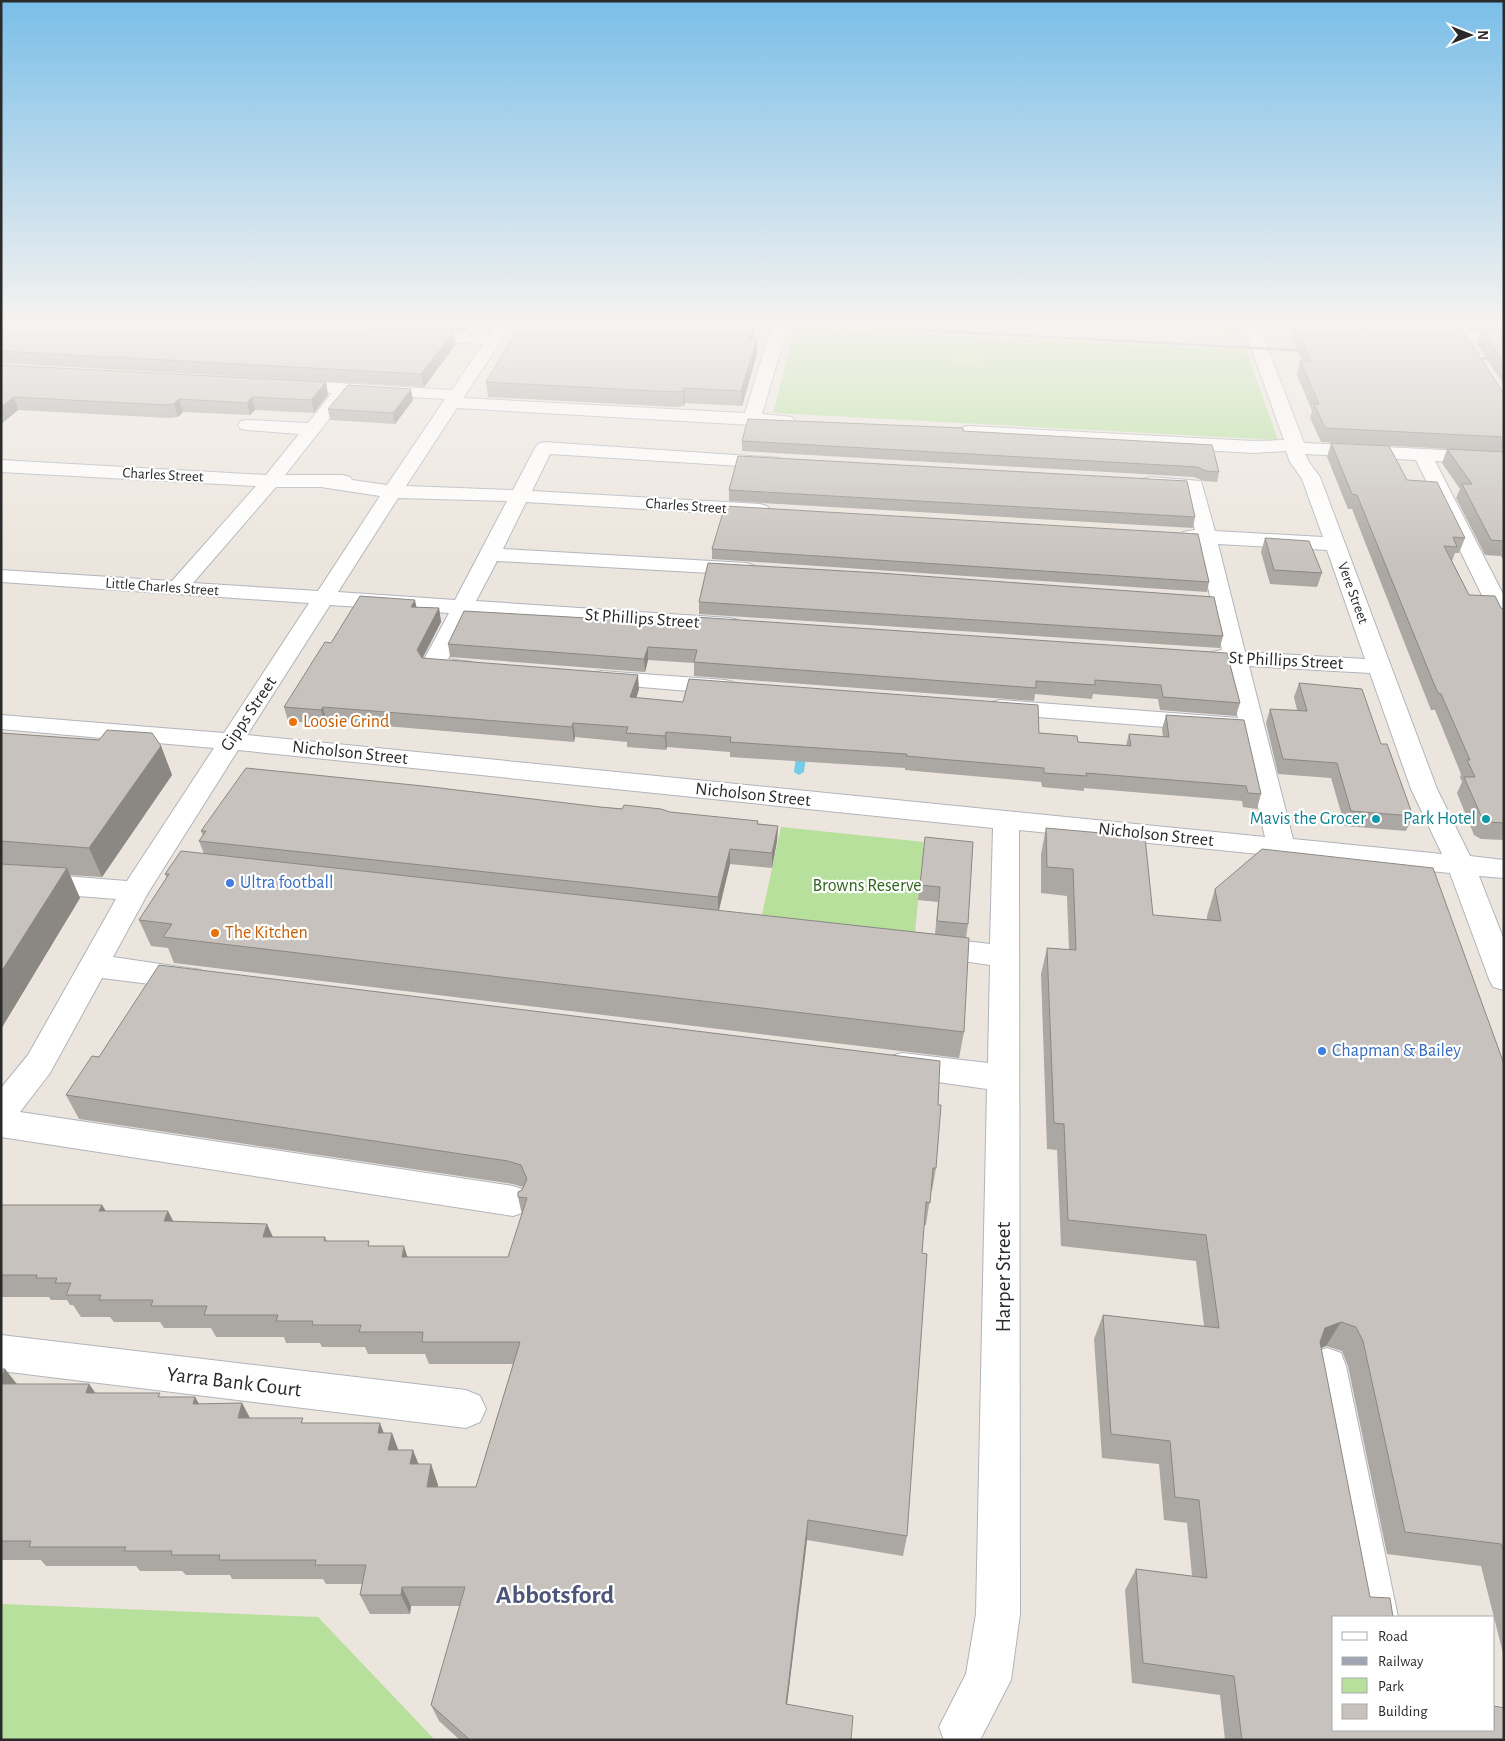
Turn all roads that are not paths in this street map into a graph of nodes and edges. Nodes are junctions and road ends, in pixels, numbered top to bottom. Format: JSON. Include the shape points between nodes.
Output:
{"nodes":[{"id":1,"x":333,"y":403,"type":"edge"},
{"id":2,"x":451,"y":403,"type":"edge"},
{"id":3,"x":514,"y":403,"type":"edge"},
{"id":4,"x":757,"y":403,"type":"edge"},
{"id":5,"x":1279,"y":403,"type":"edge"},
{"id":6,"x":752,"y":420,"type":"junction"},
{"id":7,"x":806,"y":423,"type":"edge"},
{"id":8,"x":247,"y":426,"type":"dead end"},
{"id":9,"x":312,"y":429,"type":"junction"},
{"id":10,"x":954,"y":430,"type":"edge"},
{"id":11,"x":1295,"y":447,"type":"junction"},
{"id":12,"x":1423,"y":455,"type":"junction"},
{"id":13,"x":1504,"y":459,"type":"edge"},
{"id":14,"x":796,"y":463,"type":"edge"},
{"id":15,"x":1,"y":466,"type":"edge"},
{"id":16,"x":271,"y":481,"type":"junction"},
{"id":17,"x":1136,"y":482,"type":"edge"},
{"id":18,"x":395,"y":487,"type":"junction"},
{"id":19,"x":520,"y":496,"type":"junction"},
{"id":20,"x":783,"y":512,"type":"edge"},
{"id":21,"x":1168,"y":535,"type":"edge"},
{"id":22,"x":1208,"y":537,"type":"junction"},
{"id":23,"x":1336,"y":544,"type":"junction"},
{"id":24,"x":490,"y":554,"type":"junction"},
{"id":25,"x":769,"y":570,"type":"edge"},
{"id":26,"x":1,"y":576,"type":"edge"},
{"id":27,"x":177,"y":588,"type":"junction"},
{"id":28,"x":323,"y":598,"type":"junction"},
{"id":29,"x":462,"y":606,"type":"junction"},
{"id":30,"x":1504,"y":618,"type":"edge"},
{"id":31,"x":749,"y":626,"type":"edge"},
{"id":32,"x":1196,"y":656,"type":"edge"},
{"id":33,"x":1236,"y":658,"type":"junction"},
{"id":34,"x":1381,"y":667,"type":"junction"},
{"id":35,"x":482,"y":669,"type":"edge"},
{"id":36,"x":581,"y":676,"type":"edge"},
{"id":37,"x":748,"y":688,"type":"edge"},
{"id":38,"x":975,"y":705,"type":"edge"},
{"id":39,"x":1,"y":722,"type":"edge"},
{"id":40,"x":1252,"y":726,"type":"junction"},
{"id":41,"x":231,"y":741,"type":"junction"},
{"id":42,"x":1006,"y":820,"type":"junction"},
{"id":43,"x":1281,"y":847,"type":"junction"},
{"id":44,"x":1461,"y":865,"type":"junction"},
{"id":45,"x":1504,"y":869,"type":"edge"},
{"id":46,"x":1,"y":880,"type":"edge"},
{"id":47,"x":135,"y":891,"type":"junction"},
{"id":48,"x":901,"y":945,"type":"edge"},
{"id":49,"x":1005,"y":956,"type":"junction"},
{"id":50,"x":94,"y":966,"type":"junction"},
{"id":51,"x":1504,"y":979,"type":"edge"},
{"id":52,"x":219,"y":981,"type":"edge"},
{"id":53,"x":877,"y":1062,"type":"edge"},
{"id":54,"x":1004,"y":1078,"type":"junction"},
{"id":55,"x":1,"y":1112,"type":"edge"},
{"id":56,"x":1,"y":1123,"type":"edge"},
{"id":57,"x":513,"y":1201,"type":"dead end"},
{"id":58,"x":1,"y":1353,"type":"edge"},
{"id":59,"x":1327,"y":1366,"type":"edge"},
{"id":60,"x":466,"y":1409,"type":"dead end"},
{"id":61,"x":1376,"y":1616,"type":"edge"},
{"id":62,"x":962,"y":1727,"type":"dead end"}],
"edges":[{"from":1,"to":9,"type":"street"},
{"from":2,"to":18,"type":"street","name":"Gipps Street"},
{"from":3,"to":6,"type":"street"},
{"from":4,"to":6,"type":"street"},
{"from":5,"to":11,"type":"street","name":"Vere Street"},
{"from":6,"to":7,"type":"street"},
{"from":8,"to":9,"type":"street"},
{"from":9,"to":16,"type":"street"},
{"from":10,"to":11,"type":"street"},
{"from":11,"to":12,"type":"street"},
{"from":11,"to":23,"type":"street","name":"Vere Street","via":[[1298,462],[1311,477]]},
{"from":12,"to":13,"type":"street"},
{"from":12,"to":30,"type":"street"},
{"from":14,"to":19,"type":"street","via":[[544,448]]},
{"from":15,"to":16,"type":"street","name":"Charles Street"},
{"from":16,"to":18,"type":"street","name":"Charles Street"},
{"from":16,"to":27,"type":"street"},
{"from":17,"to":22,"type":"street","via":[[1194,485]]},
{"from":18,"to":19,"type":"street","name":"Charles Street","via":[[422,494],[456,492]]},
{"from":18,"to":28,"type":"street","name":"Gipps Street"},
{"from":19,"to":20,"type":"street","name":"Charles Street"},
{"from":19,"to":24,"type":"street"},
{"from":21,"to":22,"type":"street"},
{"from":22,"to":23,"type":"street"},
{"from":22,"to":33,"type":"street","via":[[1213,600]]},
{"from":23,"to":34,"type":"street","name":"Vere Street"},
{"from":24,"to":25,"type":"street"},
{"from":24,"to":29,"type":"street"},
{"from":26,"to":27,"type":"street","name":"Little Charles Street"},
{"from":27,"to":28,"type":"street","name":"Little Charles Street"},
{"from":28,"to":29,"type":"street","name":"St Phillips Street"},
{"from":28,"to":41,"type":"street","name":"Gipps Street"},
{"from":29,"to":31,"type":"street","name":"St Phillips Street"},
{"from":29,"to":35,"type":"street","via":[[433,665]]},
{"from":32,"to":33,"type":"street","name":"St Phillips Street"},
{"from":33,"to":34,"type":"street","name":"St Phillips Street"},
{"from":33,"to":40,"type":"street"},
{"from":34,"to":44,"type":"street","name":"Vere Street","via":[[1424,788]]},
{"from":36,"to":37,"type":"street"},
{"from":38,"to":40,"type":"street"},
{"from":39,"to":41,"type":"street","name":"Nicholson Street"},
{"from":40,"to":43,"type":"street"},
{"from":41,"to":42,"type":"street","name":"Nicholson Street"},
{"from":41,"to":47,"type":"street","name":"Gipps Street","via":[[166,863]]},
{"from":42,"to":43,"type":"street","name":"Nicholson Street"},
{"from":42,"to":49,"type":"street","name":"Harper Street"},
{"from":43,"to":44,"type":"street","name":"Nicholson Street"},
{"from":44,"to":45,"type":"street","name":"Nicholson Street"},
{"from":44,"to":51,"type":"street","name":"Vere Street"},
{"from":46,"to":47,"type":"street"},
{"from":47,"to":50,"type":"street","name":"Gipps Street"},
{"from":48,"to":49,"type":"street"},
{"from":49,"to":54,"type":"street","name":"Harper Street"},
{"from":50,"to":52,"type":"street"},
{"from":50,"to":55,"type":"street","name":"Gipps Street","via":[[39,1064]]},
{"from":53,"to":54,"type":"street"},
{"from":54,"to":62,"type":"street","name":"Harper Street","via":[[998,1614],[988,1680]]},
{"from":56,"to":57,"type":"street"},
{"from":58,"to":60,"type":"street","name":"Yarra Bank Court"},
{"from":59,"to":61,"type":"street"}]}
